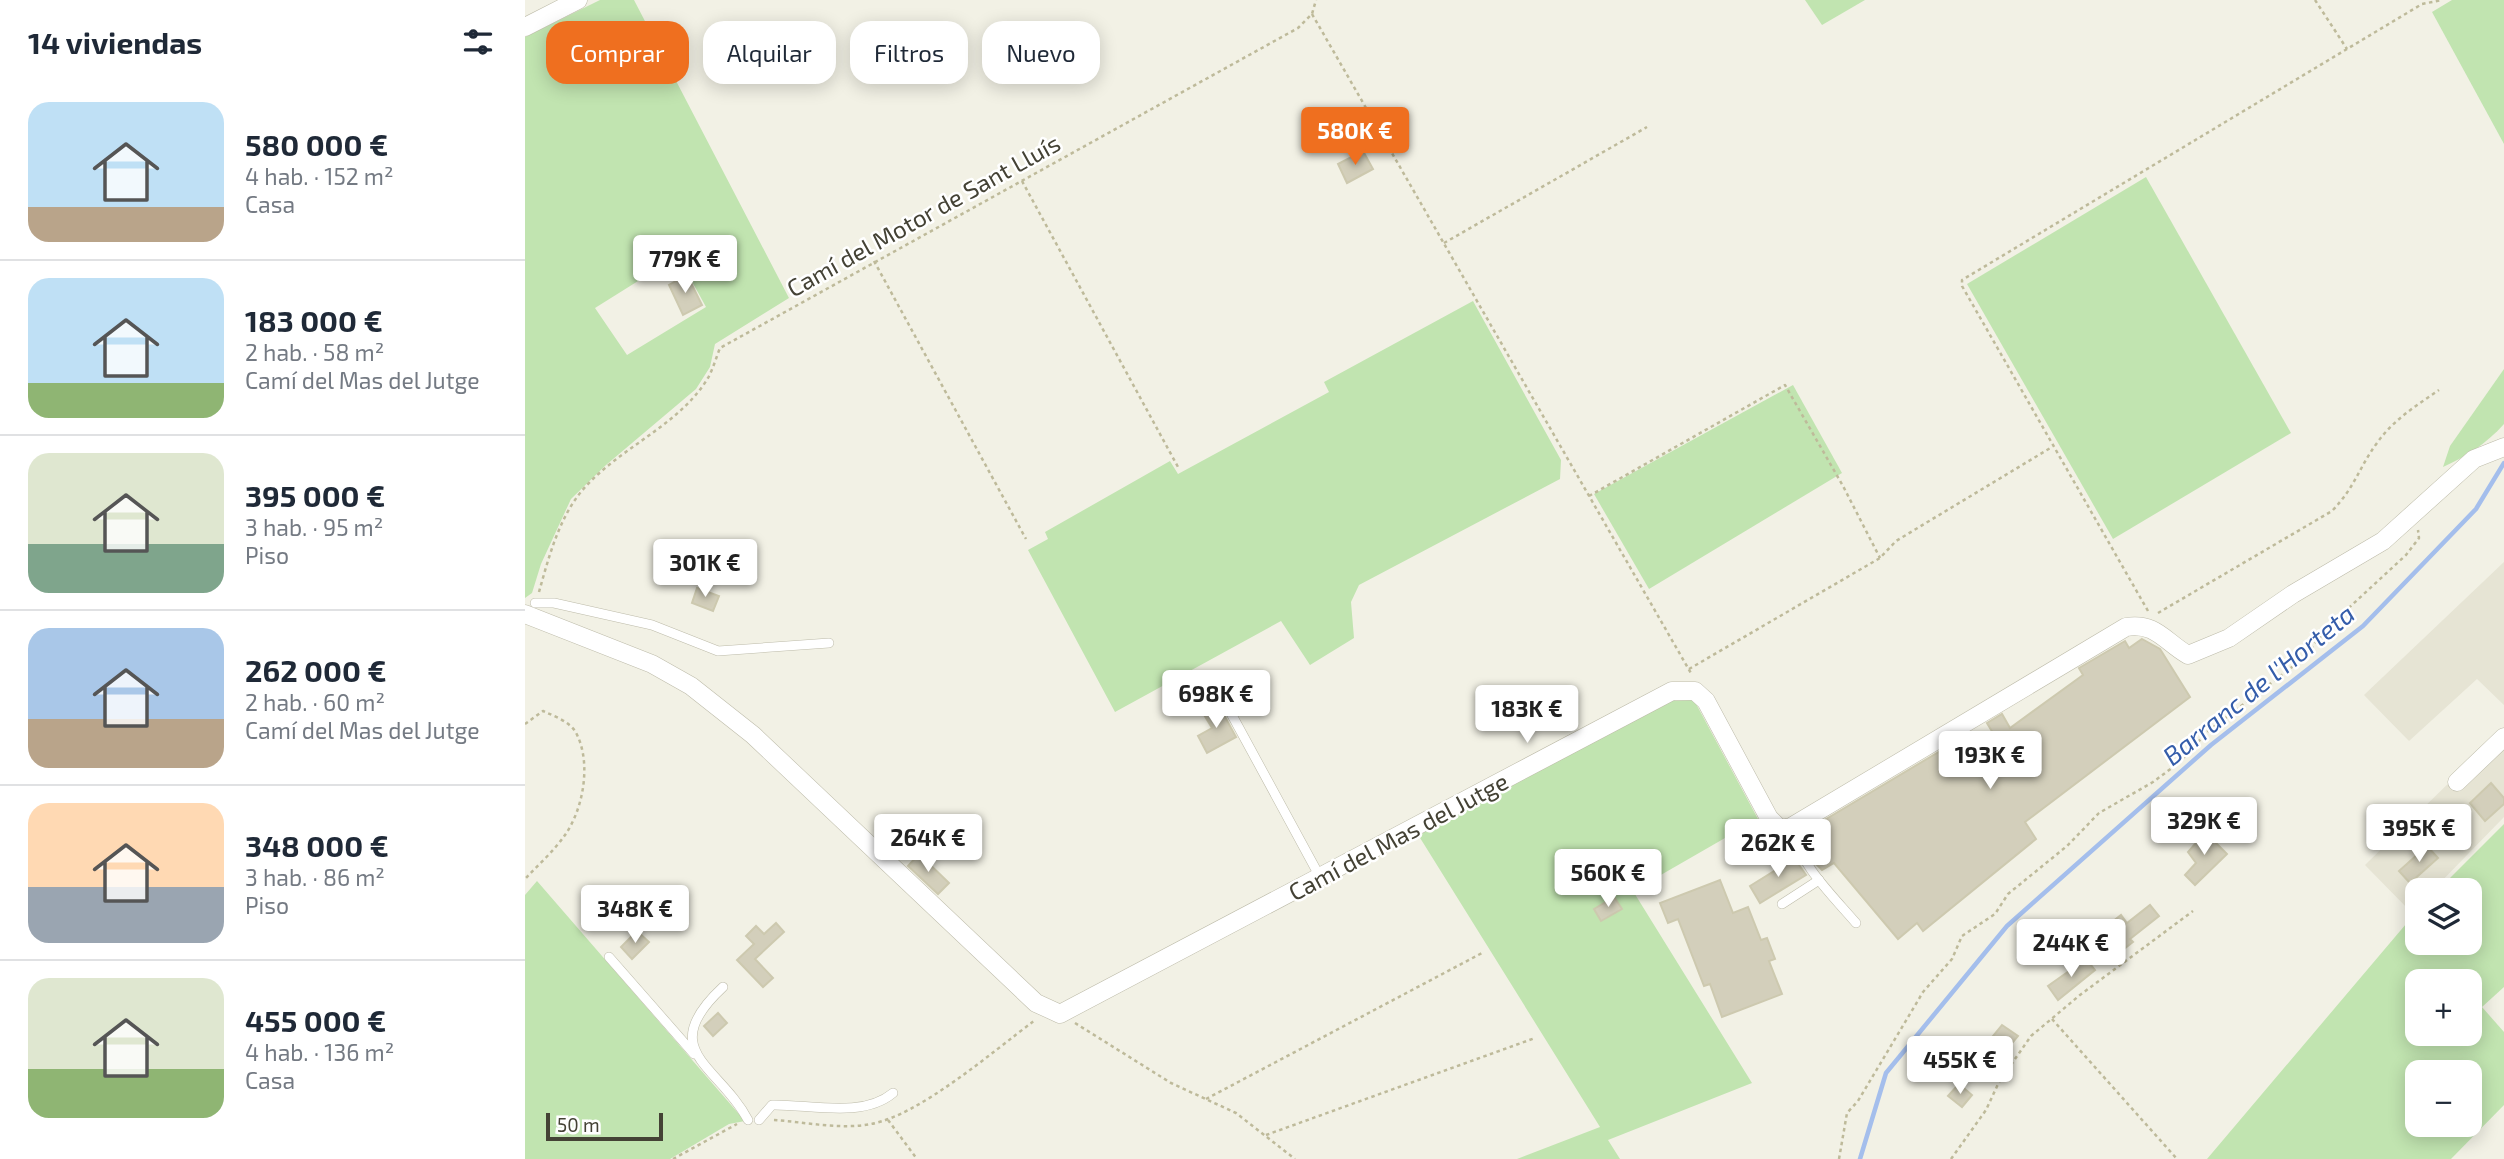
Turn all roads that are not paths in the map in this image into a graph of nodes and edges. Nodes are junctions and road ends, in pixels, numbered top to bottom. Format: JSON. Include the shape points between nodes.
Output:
{"nodes":[{"id":1,"x":578,"y":0,"type":"edge"},
{"id":2,"x":525,"y":27,"type":"edge"},
{"id":3,"x":2504,"y":447,"type":"edge"},
{"id":4,"x":530,"y":609,"type":"edge"},
{"id":5,"x":829,"y":643,"type":"dead end"},
{"id":6,"x":1220,"y":693,"type":"dead end"},
{"id":7,"x":2504,"y":737,"type":"edge"},
{"id":8,"x":2457,"y":782,"type":"dead end"},
{"id":9,"x":1791,"y":827,"type":"junction"},
{"id":10,"x":1320,"y":877,"type":"junction"},
{"id":11,"x":1819,"y":880,"type":"junction"},
{"id":12,"x":1782,"y":904,"type":"dead end"},
{"id":13,"x":1856,"y":923,"type":"dead end"},
{"id":14,"x":609,"y":957,"type":"dead end"},
{"id":15,"x":723,"y":987,"type":"dead end"},
{"id":16,"x":698,"y":1058,"type":"junction"},
{"id":17,"x":893,"y":1093,"type":"dead end"}],
"edges":[{"from":1,"to":2,"type":"street"},
{"from":3,"to":9,"type":"street","via":[[2474,459],[2383,541],[2204,651],[2188,655],[2154,629],[2126,627]]},
{"from":4,"to":5,"type":"lane","via":[[554,603],[652,625],[718,651]]},
{"from":4,"to":10,"type":"street","name":"Camí del Mas del Jutge","via":[[691,686],[753,735],[1036,1003],[1060,1014]]},
{"from":6,"to":10,"type":"lane"},
{"from":7,"to":8,"type":"street"},
{"from":9,"to":10,"type":"street","name":"Camí del Mas del Jutge","via":[[1780,830],[1769,818],[1706,701],[1695,691],[1672,691]]},
{"from":9,"to":11,"type":"lane","via":[[1795,844]]},
{"from":11,"to":12,"type":"lane"},
{"from":11,"to":13,"type":"lane"},
{"from":14,"to":16,"type":"lane"},
{"from":15,"to":16,"type":"lane","via":[[700,1008],[693,1025]]},
{"from":16,"to":17,"type":"lane","via":[[754,1120],[772,1105],[861,1107]]}]}
